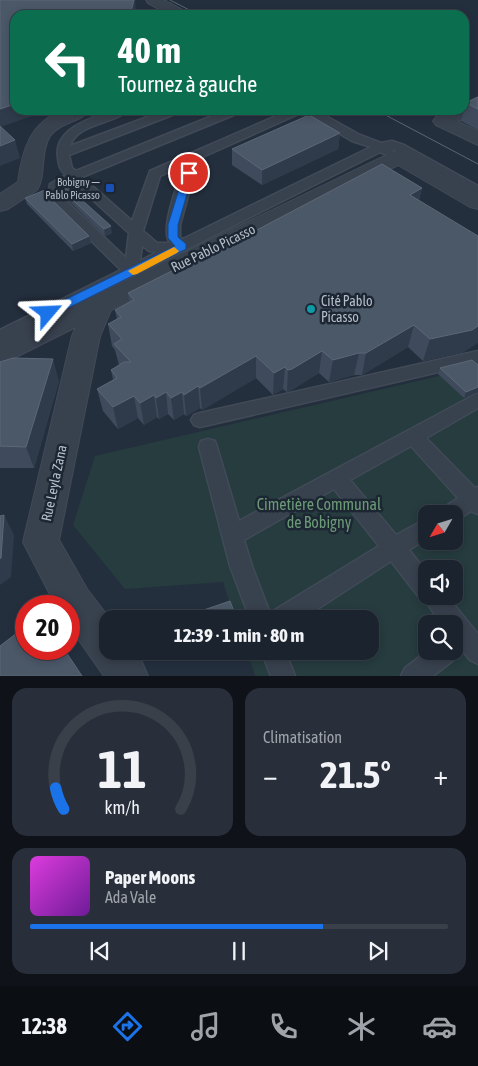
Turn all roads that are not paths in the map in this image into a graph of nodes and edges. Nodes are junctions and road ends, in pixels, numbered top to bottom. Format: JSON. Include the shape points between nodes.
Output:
{"nodes":[{"id":1,"x":153,"y":0,"type":"edge"},
{"id":2,"x":172,"y":10,"type":"edge"},
{"id":3,"x":67,"y":115,"type":"edge"},
{"id":4,"x":112,"y":115,"type":"edge"},
{"id":5,"x":163,"y":115,"type":"edge"},
{"id":6,"x":225,"y":115,"type":"edge"},
{"id":7,"x":288,"y":115,"type":"edge"},
{"id":8,"x":316,"y":115,"type":"edge"},
{"id":9,"x":455,"y":115,"type":"edge"},
{"id":10,"x":443,"y":121,"type":"joint"},
{"id":11,"x":478,"y":139,"type":"edge"},
{"id":12,"x":389,"y":152,"type":"junction"},
{"id":13,"x":63,"y":154,"type":"junction"},
{"id":14,"x":192,"y":158,"type":"junction"},
{"id":15,"x":74,"y":176,"type":"junction"},
{"id":16,"x":478,"y":191,"type":"edge"},
{"id":17,"x":478,"y":202,"type":"edge"},
{"id":18,"x":0,"y":204,"type":"edge"},
{"id":19,"x":136,"y":232,"type":"junction"},
{"id":20,"x":182,"y":246,"type":"junction"},
{"id":21,"x":132,"y":272,"type":"junction"},
{"id":22,"x":100,"y":304,"type":"junction"},
{"id":23,"x":0,"y":337,"type":"edge"},
{"id":24,"x":0,"y":353,"type":"edge"},
{"id":25,"x":478,"y":357,"type":"edge"},
{"id":26,"x":478,"y":400,"type":"edge"},
{"id":27,"x":200,"y":420,"type":"dead end"},
{"id":28,"x":413,"y":436,"type":"junction"},
{"id":29,"x":208,"y":447,"type":"dead end"},
{"id":30,"x":337,"y":478,"type":"junction"},
{"id":31,"x":476,"y":500,"type":"edge"},
{"id":32,"x":463,"y":507,"type":"edge"},
{"id":33,"x":418,"y":533,"type":"edge"},
{"id":34,"x":233,"y":535,"type":"junction"},
{"id":35,"x":394,"y":548,"type":"junction"},
{"id":36,"x":418,"y":578,"type":"edge"},
{"id":37,"x":440,"y":605,"type":"edge"},
{"id":38,"x":258,"y":610,"type":"edge"},
{"id":39,"x":294,"y":610,"type":"edge"},
{"id":40,"x":99,"y":636,"type":"edge"},
{"id":41,"x":469,"y":641,"type":"edge"},
{"id":42,"x":116,"y":660,"type":"edge"},
{"id":43,"x":277,"y":660,"type":"edge"},
{"id":44,"x":435,"y":660,"type":"edge"},
{"id":45,"x":128,"y":676,"type":"edge"},
{"id":46,"x":283,"y":676,"type":"edge"},
{"id":47,"x":413,"y":676,"type":"edge"}],
"edges":[{"from":1,"to":2,"type":"street"},
{"from":3,"to":18,"type":"street","via":[[44,130],[32,150],[29,185]]},
{"from":4,"to":13,"type":"lane","via":[[74,132],[64,143]]},
{"from":5,"to":13,"type":"lane"},
{"from":6,"to":15,"type":"lane"},
{"from":7,"to":14,"type":"lane"},
{"from":8,"to":12,"type":"lane"},
{"from":9,"to":10,"type":"street"},
{"from":10,"to":11,"type":"street"},
{"from":12,"to":16,"type":"lane","via":[[389,145],[400,148]]},
{"from":12,"to":17,"type":"street"},
{"from":12,"to":20,"type":"lane"},
{"from":12,"to":22,"type":"street","name":"Rue Pablo Picasso"},
{"from":13,"to":15,"type":"lane","via":[[66,169]]},
{"from":14,"to":19,"type":"lane","via":[[154,174]]},
{"from":14,"to":20,"type":"lane","via":[[173,225],[173,238]]},
{"from":15,"to":19,"type":"lane"},
{"from":15,"to":21,"type":"lane","via":[[55,187],[55,198]]},
{"from":19,"to":20,"type":"lane","via":[[154,248]]},
{"from":19,"to":21,"type":"lane"},
{"from":20,"to":21,"type":"lane"},
{"from":21,"to":23,"type":"lane"},
{"from":22,"to":24,"type":"street","name":"Rue Pablo Picasso"},
{"from":22,"to":40,"type":"street","name":"Rue Leyla Zana","via":[[86,336],[41,542],[74,602]]},
{"from":25,"to":27,"type":"lane"},
{"from":26,"to":28,"type":"lane"},
{"from":28,"to":30,"type":"lane"},
{"from":28,"to":31,"type":"lane"},
{"from":29,"to":34,"type":"lane"},
{"from":30,"to":34,"type":"lane"},
{"from":30,"to":35,"type":"lane"},
{"from":31,"to":32,"type":"lane"},
{"from":33,"to":35,"type":"lane"},
{"from":34,"to":38,"type":"lane"},
{"from":35,"to":36,"type":"lane"},
{"from":35,"to":39,"type":"lane"},
{"from":37,"to":41,"type":"lane"},
{"from":42,"to":45,"type":"street"},
{"from":43,"to":46,"type":"lane"},
{"from":44,"to":47,"type":"lane"}]}
